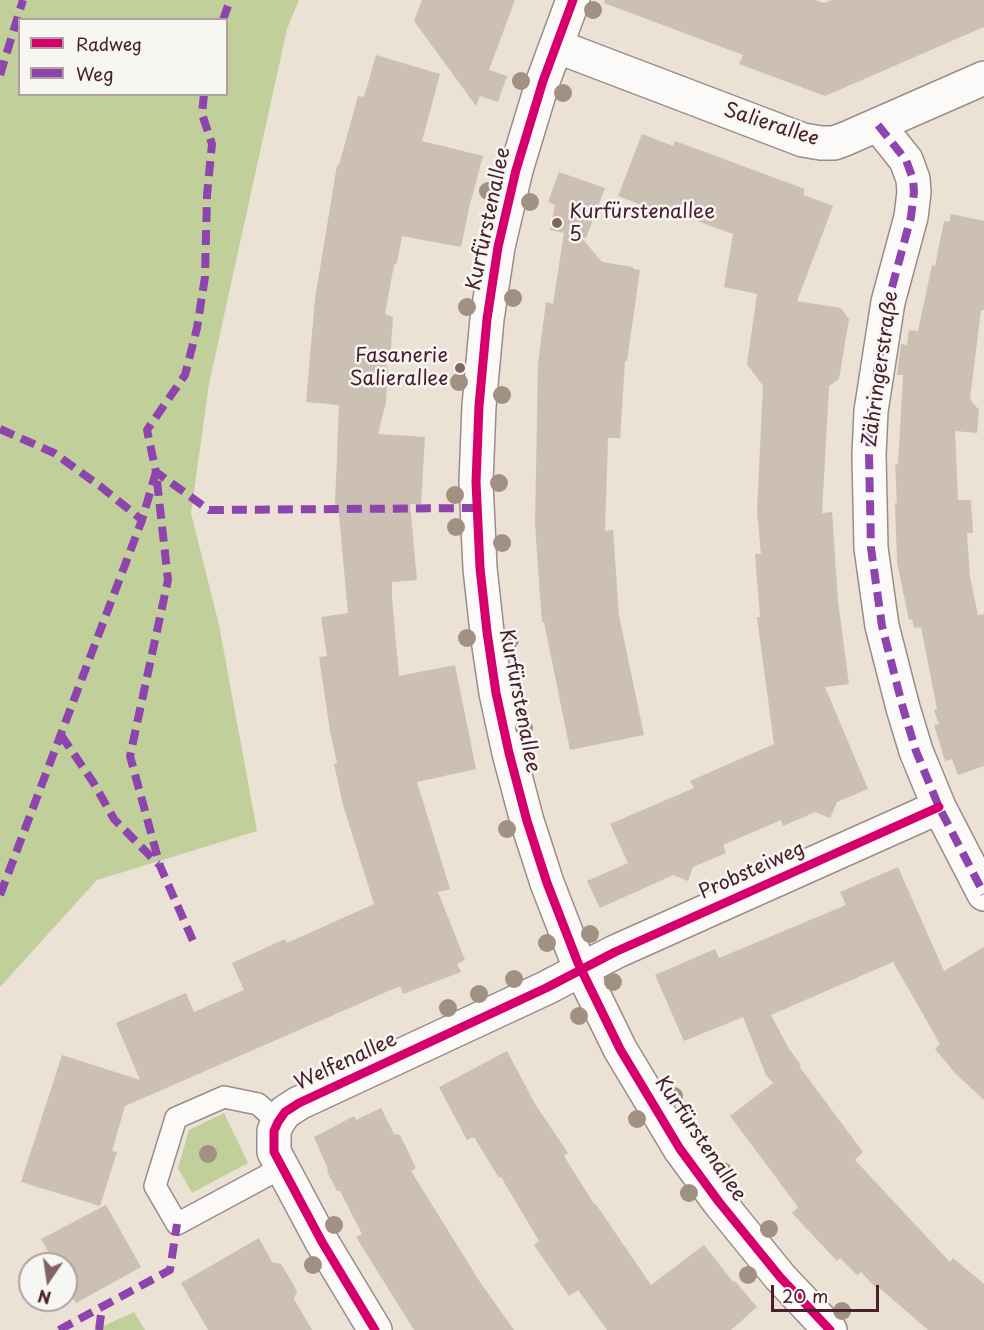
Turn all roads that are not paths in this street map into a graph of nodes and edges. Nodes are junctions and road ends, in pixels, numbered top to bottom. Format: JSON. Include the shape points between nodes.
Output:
{"nodes":[{"id":1,"x":573,"y":0,"type":"edge"},
{"id":2,"x":556,"y":46,"type":"junction"},
{"id":3,"x":984,"y":78,"type":"edge"},
{"id":4,"x":878,"y":125,"type":"junction"},
{"id":5,"x":939,"y":807,"type":"junction"},
{"id":6,"x":984,"y":894,"type":"edge"},
{"id":7,"x":582,"y":970,"type":"junction"},
{"id":8,"x":278,"y":1122,"type":"junction"},
{"id":9,"x":281,"y":1168,"type":"junction"},
{"id":10,"x":375,"y":1330,"type":"edge"},
{"id":11,"x":830,"y":1330,"type":"edge"}],
"edges":[{"from":1,"to":2,"type":"street","name":"Kurfürstenallee"},
{"from":2,"to":4,"type":"street","name":"Salierallee","via":[[803,140],[834,143]]},
{"from":2,"to":7,"type":"street","name":"Kurfürstenallee","via":[[525,139],[498,247],[487,319],[476,482],[487,632],[508,753],[547,883]]},
{"from":3,"to":4,"type":"street","name":"Salierallee"},
{"from":4,"to":5,"type":"street","name":"Zähringerstraße","via":[[906,160],[914,192],[888,302],[871,411],[868,454],[872,548],[892,672],[916,751]]},
{"from":5,"to":6,"type":"street","name":"Zähringerstraße"},
{"from":5,"to":7,"type":"street","name":"Probsteiweg"},
{"from":7,"to":8,"type":"street","name":"Welfenallee","via":[[299,1103]]},
{"from":7,"to":11,"type":"street","name":"Kurfürstenallee","via":[[620,1049],[680,1149],[750,1241]]},
{"from":8,"to":9,"type":"street","via":[[273,1143]]},
{"from":8,"to":9,"type":"lane","via":[[258,1104],[224,1096],[176,1118],[155,1186],[177,1224]]},
{"from":9,"to":10,"type":"street"}]}
